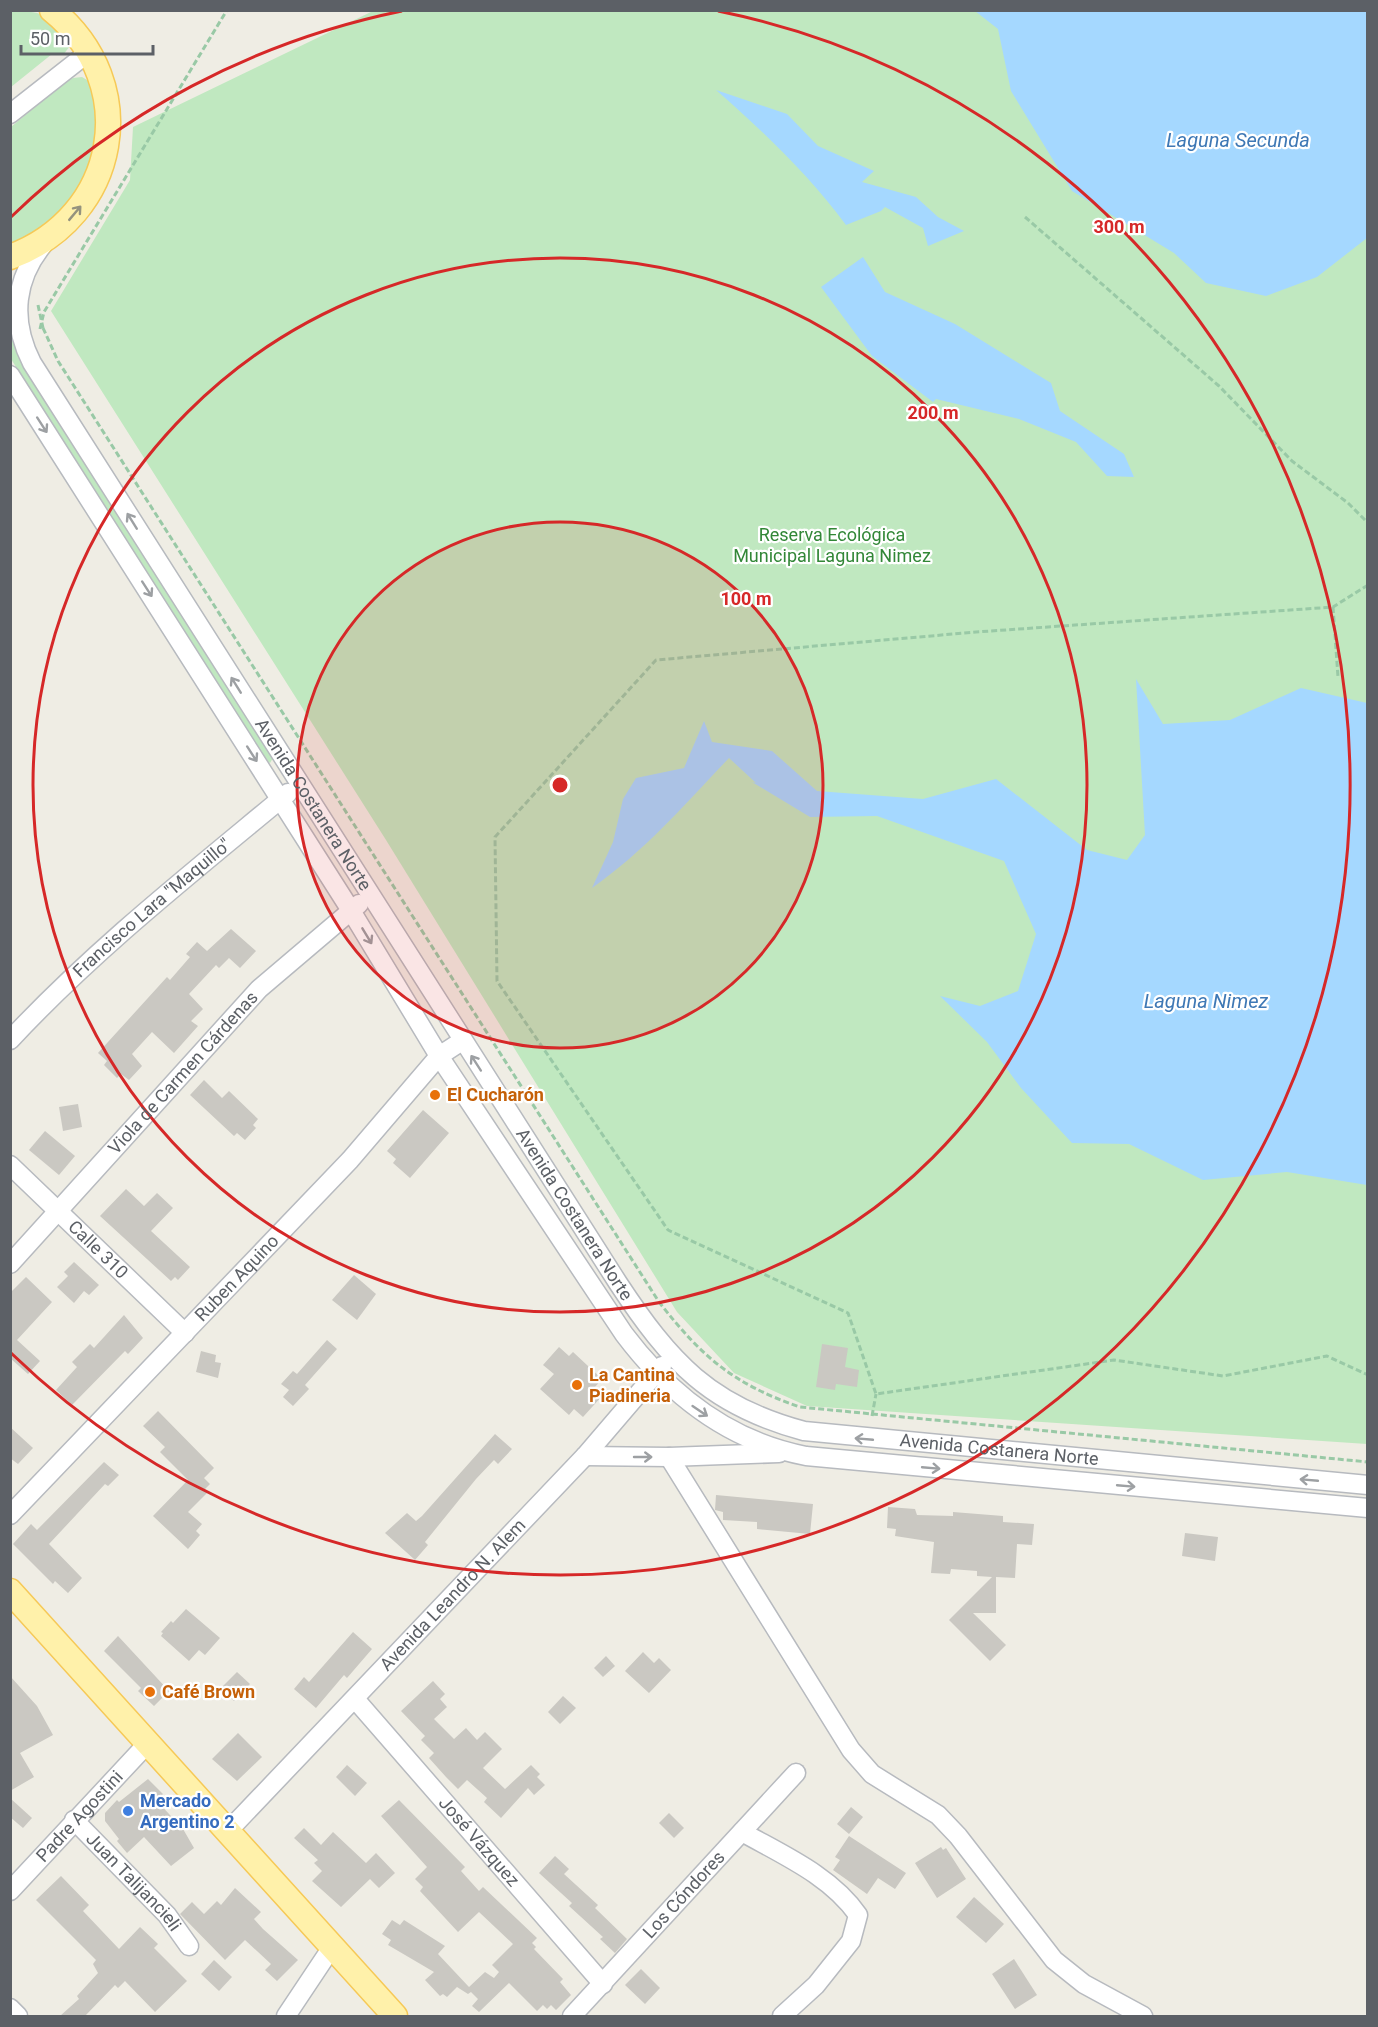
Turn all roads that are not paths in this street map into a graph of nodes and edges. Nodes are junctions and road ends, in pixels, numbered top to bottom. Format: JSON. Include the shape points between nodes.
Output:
{"nodes":[{"id":1,"x":52,"y":10,"type":"edge"},
{"id":2,"x":89,"y":52,"type":"junction"},
{"id":3,"x":10,"y":114,"type":"edge"},
{"id":4,"x":48,"y":239,"type":"junction"},
{"id":5,"x":11,"y":257,"type":"edge"},
{"id":6,"x":10,"y":375,"type":"edge"},
{"id":7,"x":299,"y":784,"type":"junction"},
{"id":8,"x":280,"y":799,"type":"junction"},
{"id":9,"x":371,"y":897,"type":"junction"},
{"id":10,"x":350,"y":909,"type":"junction"},
{"id":11,"x":10,"y":1040,"type":"edge"},
{"id":12,"x":462,"y":1041,"type":"junction"},
{"id":13,"x":439,"y":1056,"type":"junction"},
{"id":14,"x":10,"y":1165,"type":"edge"},
{"id":15,"x":59,"y":1212,"type":"junction"},
{"id":16,"x":10,"y":1264,"type":"edge"},
{"id":17,"x":185,"y":1333,"type":"junction"},
{"id":18,"x":672,"y":1356,"type":"junction"},
{"id":19,"x":655,"y":1374,"type":"junction"},
{"id":20,"x":790,"y":1453,"type":"junction"},
{"id":21,"x":585,"y":1456,"type":"junction"},
{"id":22,"x":669,"y":1457,"type":"junction"},
{"id":23,"x":1368,"y":1485,"type":"edge"},
{"id":24,"x":1368,"y":1508,"type":"edge"},
{"id":25,"x":10,"y":1515,"type":"edge"},
{"id":26,"x":10,"y":1592,"type":"edge"},
{"id":27,"x":355,"y":1699,"type":"junction"},
{"id":28,"x":148,"y":1743,"type":"junction"},
{"id":29,"x":796,"y":1773,"type":"dead end"},
{"id":30,"x":74,"y":1820,"type":"junction"},
{"id":31,"x":228,"y":1831,"type":"junction"},
{"id":32,"x":742,"y":1832,"type":"junction"},
{"id":33,"x":10,"y":1891,"type":"edge"},
{"id":34,"x":189,"y":1946,"type":"dead end"},
{"id":35,"x":332,"y":1947,"type":"junction"},
{"id":36,"x":603,"y":1984,"type":"junction"},
{"id":37,"x":10,"y":2008,"type":"edge"},
{"id":38,"x":18,"y":2016,"type":"edge"},
{"id":39,"x":286,"y":2016,"type":"edge"},
{"id":40,"x":395,"y":2016,"type":"edge"},
{"id":41,"x":572,"y":2016,"type":"edge"},
{"id":42,"x":782,"y":2016,"type":"edge"},
{"id":43,"x":1143,"y":2016,"type":"edge"}],
"edges":[{"from":1,"to":2,"type":"main road"},
{"from":2,"to":3,"type":"street"},
{"from":4,"to":2,"type":"main road","one_way":true,"via":[[82,205],[103,163],[108,106]]},
{"from":4,"to":5,"type":"main road"},
{"from":7,"to":4,"type":"street","name":"Avenida Costanera Norte","one_way":true,"via":[[27,354],[17,317],[19,289],[29,263]]},
{"from":6,"to":8,"type":"street","name":"Avenida Costanera Norte","one_way":true},
{"from":7,"to":8,"type":"street","name":"Francisco Lara \"Maquillo\""},
{"from":7,"to":9,"type":"street","name":"Avenida Costanera Norte"},
{"from":8,"to":10,"type":"street","name":"Avenida Costanera Norte"},
{"from":8,"to":11,"type":"street","name":"Francisco Lara \"Maquillo\"","via":[[153,905]]},
{"from":9,"to":10,"type":"street","name":"Viola de Carmen Cárdenas"},
{"from":9,"to":12,"type":"street","name":"Avenida Costanera Norte"},
{"from":10,"to":13,"type":"street","name":"Avenida Costanera Norte","one_way":true},
{"from":10,"to":15,"type":"street","name":"Viola de Carmen Cárdenas","via":[[259,989]]},
{"from":12,"to":13,"type":"street","name":"Ruben Aquino"},
{"from":18,"to":12,"type":"street","name":"Avenida Costanera Norte","one_way":true,"via":[[630,1302]]},
{"from":13,"to":17,"type":"street","name":"Ruben Aquino","via":[[350,1160]]},
{"from":13,"to":19,"type":"street","name":"Avenida Costanera Norte","via":[[614,1320]]},
{"from":14,"to":15,"type":"street","name":"Calle 310"},
{"from":15,"to":16,"type":"street","name":"Viola de Carmen Cárdenas"},
{"from":15,"to":17,"type":"street","name":"Calle 310"},
{"from":17,"to":25,"type":"street","name":"Ruben Aquino"},
{"from":18,"to":19,"type":"street","name":"Avenida Leandro N. Alem"},
{"from":23,"to":18,"type":"street","name":"Avenida Costanera Norte","one_way":true,"via":[[804,1431],[756,1416],[715,1395]]},
{"from":19,"to":20,"type":"street","name":"Avenida Costanera Norte","one_way":true,"via":[[705,1414]]},
{"from":19,"to":21,"type":"street","name":"Avenida Leandro N. Alem"},
{"from":20,"to":22,"type":"street"},
{"from":20,"to":24,"type":"street","name":"Avenida Costanera Norte","one_way":true},
{"from":21,"to":22,"type":"street","one_way":true},
{"from":21,"to":27,"type":"street","name":"Avenida Leandro N. Alem"},
{"from":22,"to":43,"type":"street","via":[[851,1750],[872,1774],[938,1815],[1054,1960],[1084,1984]]},
{"from":26,"to":28,"type":"main road"},
{"from":27,"to":31,"type":"street","name":"Avenida Leandro N. Alem"},
{"from":27,"to":36,"type":"street","name":"José Vázquez"},
{"from":28,"to":30,"type":"street","name":"Padre Agostini"},
{"from":28,"to":31,"type":"main road"},
{"from":29,"to":32,"type":"street","name":"Los Cóndores"},
{"from":30,"to":33,"type":"street","name":"Padre Agostini"},
{"from":30,"to":34,"type":"street","name":"Juan Talijancieli","via":[[166,1915]]},
{"from":31,"to":35,"type":"main road"},
{"from":32,"to":36,"type":"street","name":"Los Cóndores"},
{"from":32,"to":42,"type":"street","via":[[845,1896],[858,1916],[851,1941],[816,1985]]},
{"from":35,"to":39,"type":"street"},
{"from":35,"to":40,"type":"main road"},
{"from":36,"to":41,"type":"street","name":"Los Cóndores"},
{"from":37,"to":38,"type":"street"}]}
